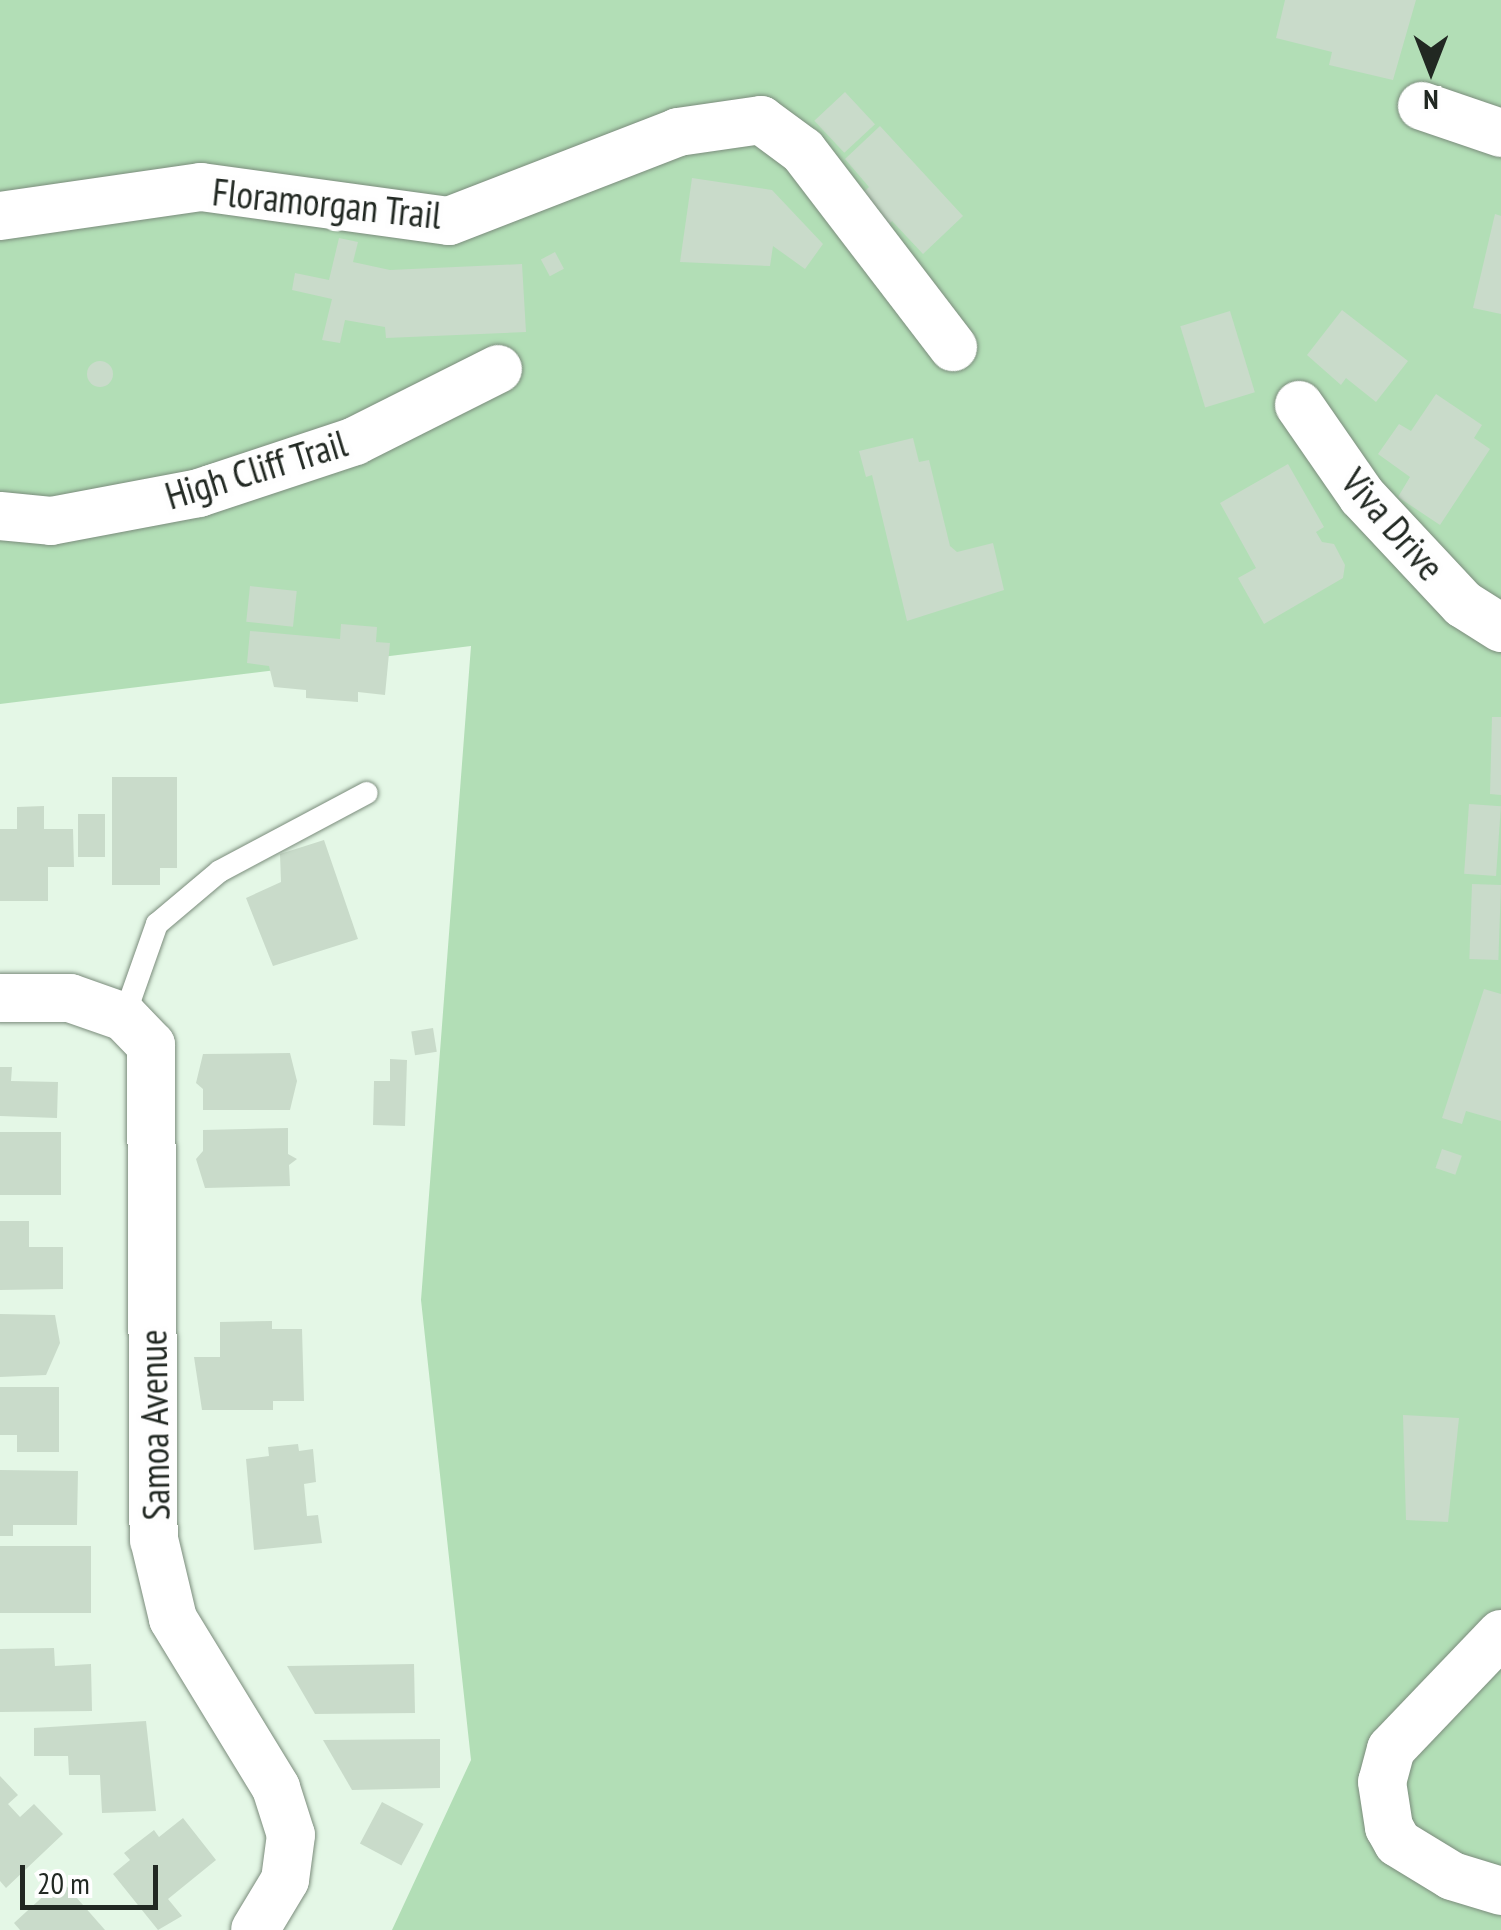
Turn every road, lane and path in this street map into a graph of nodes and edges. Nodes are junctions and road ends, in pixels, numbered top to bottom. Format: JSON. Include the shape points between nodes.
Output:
{"nodes":[{"id":1,"x":1422,"y":106,"type":"dead end"},
{"id":2,"x":1501,"y":133,"type":"edge"},
{"id":3,"x":0,"y":216,"type":"edge"},
{"id":4,"x":953,"y":347,"type":"dead end"},
{"id":5,"x":498,"y":369,"type":"dead end"},
{"id":6,"x":1299,"y":405,"type":"dead end"},
{"id":7,"x":0,"y":516,"type":"edge"},
{"id":8,"x":1501,"y":628,"type":"edge"},
{"id":9,"x":367,"y":793,"type":"dead end"},
{"id":10,"x":0,"y":998,"type":"edge"},
{"id":11,"x":124,"y":1017,"type":"junction"},
{"id":12,"x":1501,"y":1634,"type":"edge"},
{"id":13,"x":1501,"y":1891,"type":"edge"},
{"id":14,"x":255,"y":1930,"type":"edge"}],
"edges":[{"from":1,"to":2,"type":"street"},
{"from":3,"to":4,"type":"street","name":"Floramorgan Trail","via":[[202,187],[449,221],[678,132],[761,120],[803,152]]},
{"from":5,"to":7,"type":"street","name":"High Cliff Trail","via":[[354,441],[199,493],[52,521]]},
{"from":6,"to":8,"type":"street","name":"Viva Drive","via":[[1362,496],[1463,604]]},
{"from":9,"to":11,"type":"lane","via":[[220,871],[157,924]]},
{"from":10,"to":11,"type":"street","via":[[70,998]]},
{"from":11,"to":14,"type":"street","name":"Samoa Avenue","via":[[150,1045],[154,1539],[174,1619],[276,1788],[291,1835],[285,1880]]},
{"from":12,"to":13,"type":"street","via":[[1390,1750],[1382,1782],[1398,1843],[1452,1876]]}]}
